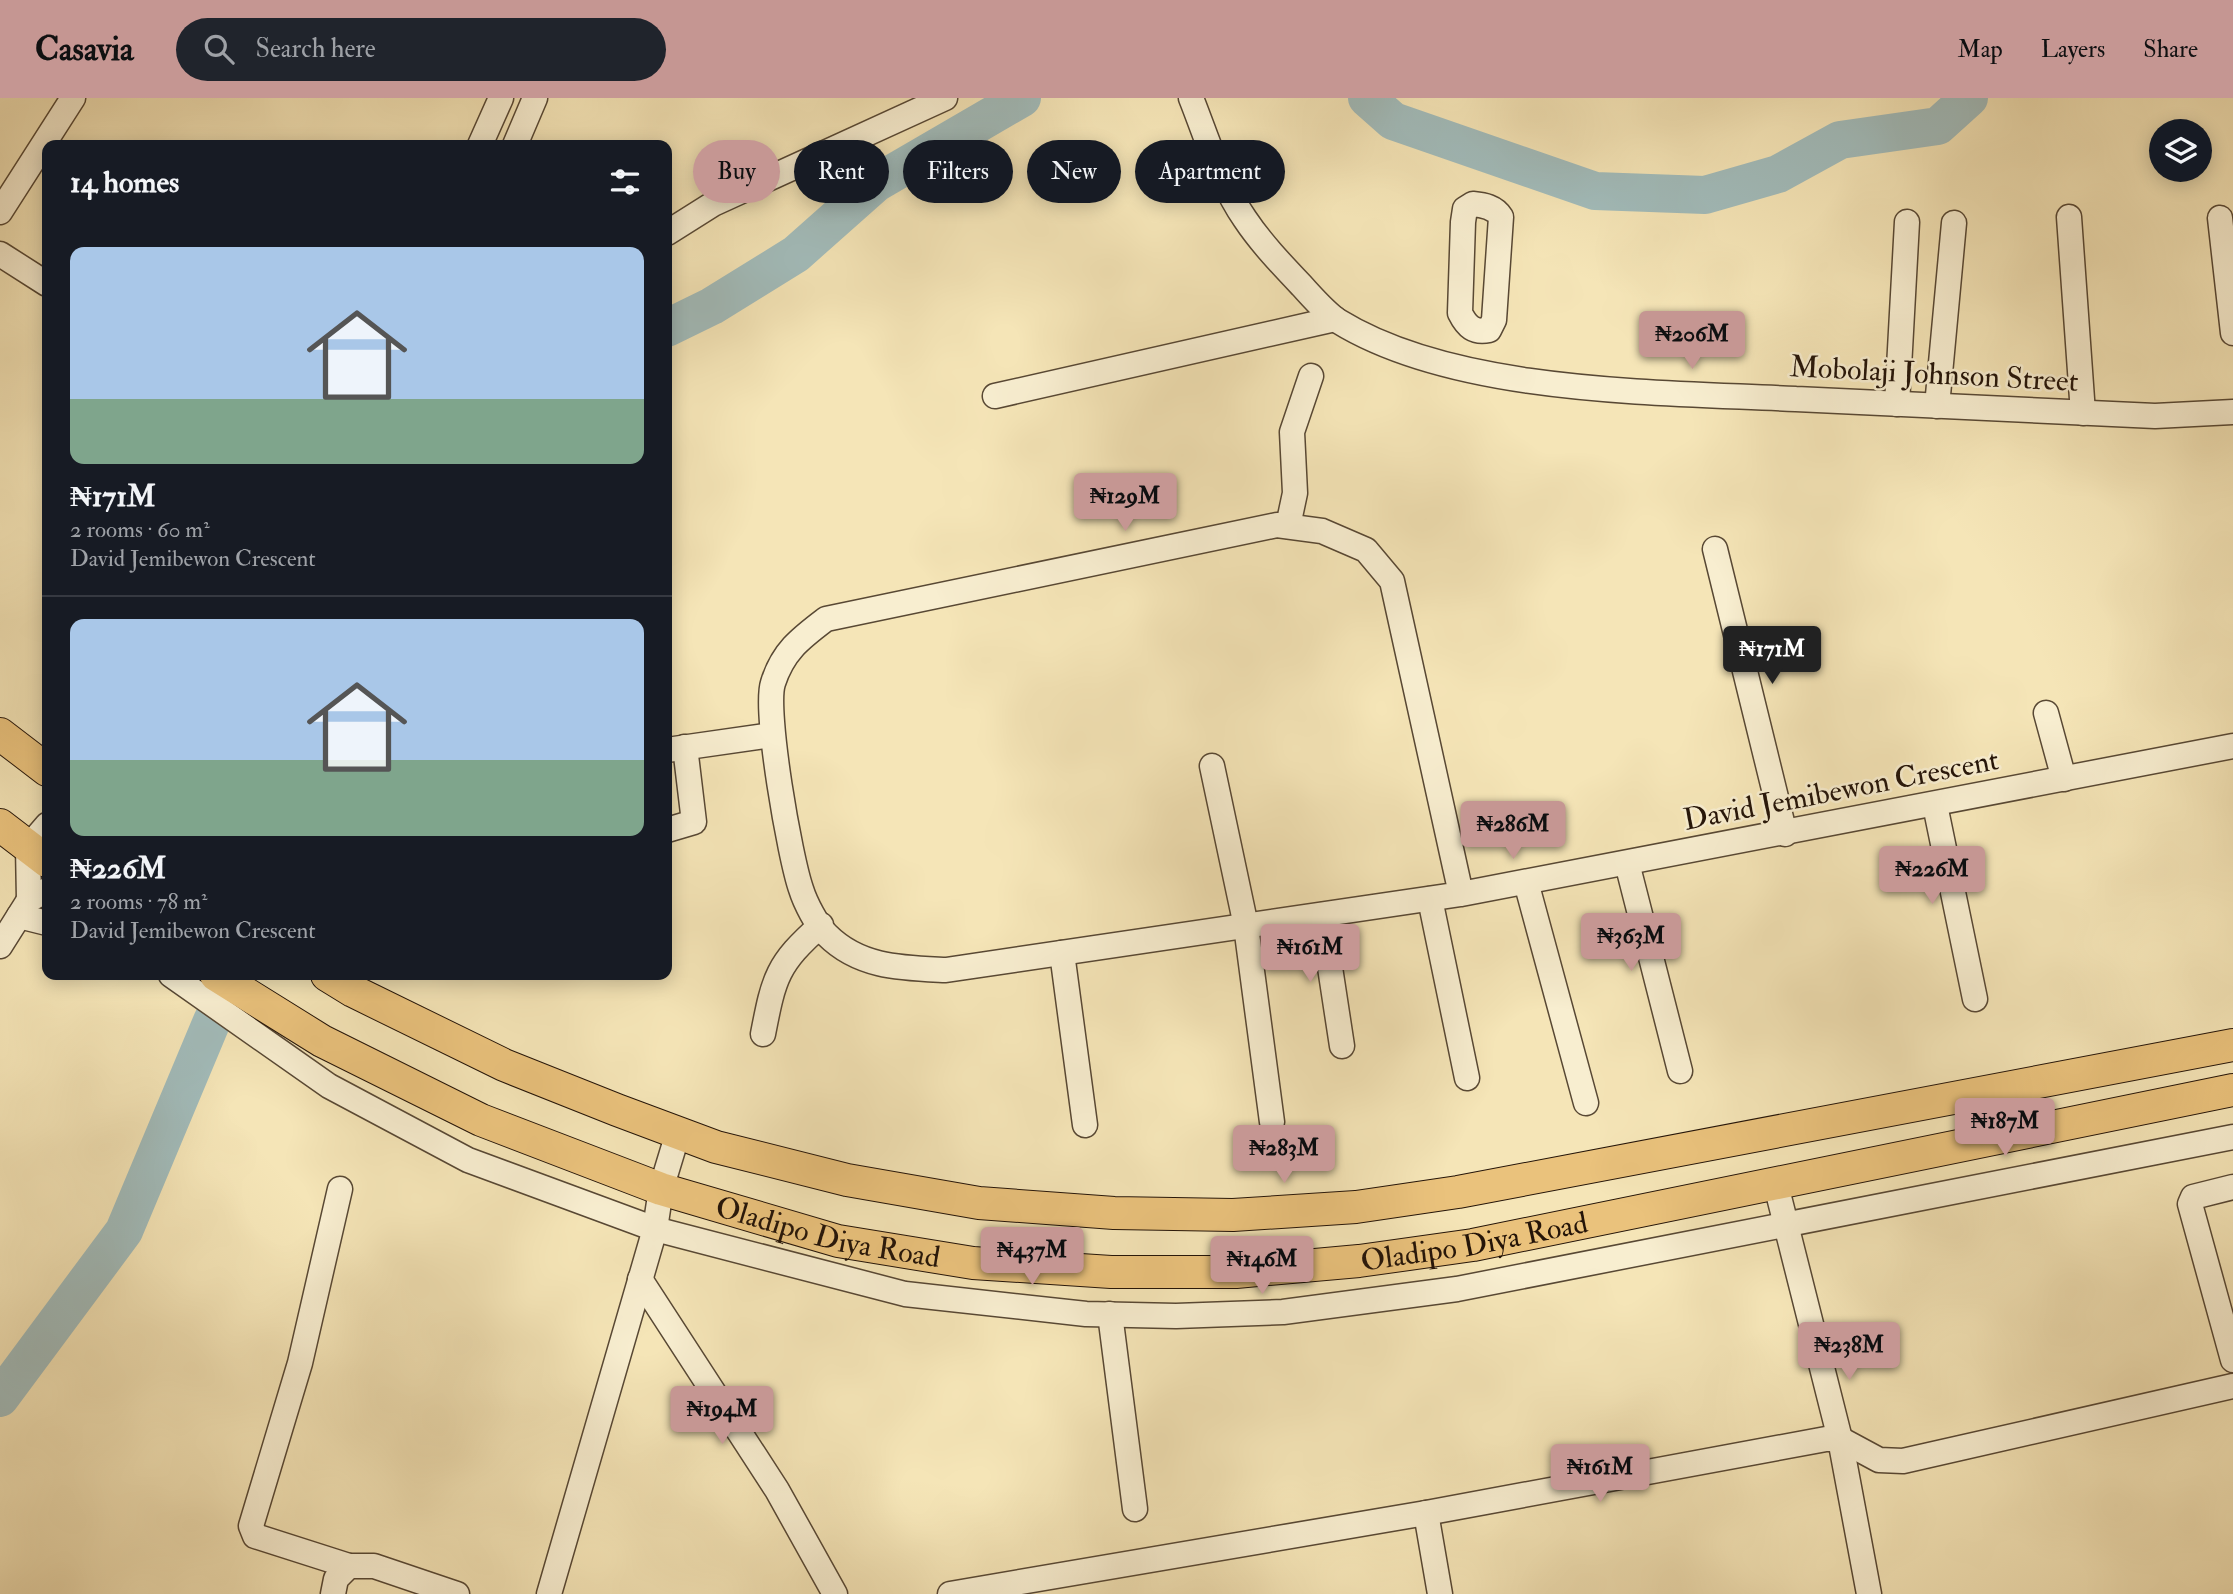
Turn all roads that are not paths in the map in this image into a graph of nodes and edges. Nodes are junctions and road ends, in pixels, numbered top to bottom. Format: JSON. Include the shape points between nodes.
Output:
{"nodes":[{"id":1,"x":73,"y":98,"type":"edge"},
{"id":2,"x":501,"y":98,"type":"edge"},
{"id":3,"x":535,"y":98,"type":"edge"},
{"id":4,"x":945,"y":98,"type":"edge"},
{"id":5,"x":1192,"y":98,"type":"edge"},
{"id":6,"x":482,"y":140,"type":"edge"},
{"id":7,"x":517,"y":140,"type":"edge"},
{"id":8,"x":7,"y":184,"type":"edge"},
{"id":9,"x":0,"y":212,"type":"edge"},
{"id":10,"x":2069,"y":217,"type":"dead end"},
{"id":11,"x":2220,"y":218,"type":"dead end"},
{"id":12,"x":1907,"y":222,"type":"dead end"},
{"id":13,"x":1954,"y":223,"type":"dead end"},
{"id":14,"x":672,"y":230,"type":"edge"},
{"id":15,"x":0,"y":254,"type":"edge"},
{"id":16,"x":42,"y":281,"type":"edge"},
{"id":17,"x":1335,"y":319,"type":"junction"},
{"id":18,"x":1479,"y":332,"type":"dead end"},
{"id":19,"x":2233,"y":333,"type":"edge"},
{"id":20,"x":1478,"y":372,"type":"junction"},
{"id":21,"x":1311,"y":376,"type":"dead end"},
{"id":22,"x":995,"y":396,"type":"dead end"},
{"id":23,"x":1897,"y":404,"type":"junction"},
{"id":24,"x":1937,"y":406,"type":"junction"},
{"id":25,"x":2233,"y":412,"type":"edge"},
{"id":26,"x":2083,"y":413,"type":"junction"},
{"id":27,"x":1288,"y":526,"type":"junction"},
{"id":28,"x":1715,"y":549,"type":"dead end"},
{"id":29,"x":2046,"y":713,"type":"dead end"},
{"id":30,"x":0,"y":734,"type":"edge"},
{"id":31,"x":772,"y":735,"type":"junction"},
{"id":32,"x":2233,"y":746,"type":"edge"},
{"id":33,"x":676,"y":748,"type":"edge"},
{"id":34,"x":42,"y":765,"type":"edge"},
{"id":35,"x":1212,"y":766,"type":"dead end"},
{"id":36,"x":2064,"y":779,"type":"junction"},
{"id":37,"x":1935,"y":805,"type":"junction"},
{"id":38,"x":0,"y":825,"type":"edge"},
{"id":39,"x":672,"y":829,"type":"edge"},
{"id":40,"x":1785,"y":834,"type":"junction"},
{"id":41,"x":41,"y":844,"type":"edge"},
{"id":42,"x":1627,"y":863,"type":"junction"},
{"id":43,"x":1526,"y":882,"type":"junction"},
{"id":44,"x":1461,"y":894,"type":"junction"},
{"id":45,"x":1430,"y":899,"type":"junction"},
{"id":46,"x":32,"y":902,"type":"edge"},
{"id":47,"x":1322,"y":915,"type":"junction"},
{"id":48,"x":821,"y":925,"type":"junction"},
{"id":49,"x":1246,"y":926,"type":"junction"},
{"id":50,"x":0,"y":946,"type":"edge"},
{"id":51,"x":1062,"y":953,"type":"junction"},
{"id":52,"x":180,"y":980,"type":"edge"},
{"id":53,"x":222,"y":980,"type":"edge"},
{"id":54,"x":340,"y":983,"type":"edge"},
{"id":55,"x":1975,"y":999,"type":"dead end"},
{"id":56,"x":763,"y":1034,"type":"dead end"},
{"id":57,"x":2233,"y":1045,"type":"edge"},
{"id":58,"x":1342,"y":1046,"type":"dead end"},
{"id":59,"x":314,"y":1054,"type":"junction"},
{"id":60,"x":1680,"y":1071,"type":"dead end"},
{"id":61,"x":1467,"y":1078,"type":"dead end"},
{"id":62,"x":2233,"y":1090,"type":"edge"},
{"id":63,"x":1586,"y":1103,"type":"dead end"},
{"id":64,"x":1272,"y":1122,"type":"dead end"},
{"id":65,"x":1085,"y":1125,"type":"dead end"},
{"id":66,"x":677,"y":1133,"type":"junction"},
{"id":67,"x":2233,"y":1137,"type":"edge"},
{"id":68,"x":1775,"y":1181,"type":"junction"},
{"id":69,"x":2233,"y":1187,"type":"edge"},
{"id":70,"x":340,"y":1189,"type":"dead end"},
{"id":71,"x":661,"y":1189,"type":"junction"},
{"id":72,"x":1786,"y":1225,"type":"junction"},
{"id":73,"x":655,"y":1229,"type":"junction"},
{"id":74,"x":640,"y":1279,"type":"junction"},
{"id":75,"x":1110,"y":1314,"type":"junction"},
{"id":76,"x":2233,"y":1360,"type":"edge"},
{"id":77,"x":2233,"y":1386,"type":"edge"},
{"id":78,"x":1840,"y":1439,"type":"junction"},
{"id":79,"x":1135,"y":1509,"type":"dead end"},
{"id":80,"x":1426,"y":1513,"type":"junction"},
{"id":81,"x":349,"y":1566,"type":"junction"},
{"id":82,"x":333,"y":1594,"type":"edge"},
{"id":83,"x":457,"y":1594,"type":"edge"},
{"id":84,"x":550,"y":1594,"type":"edge"},
{"id":85,"x":835,"y":1594,"type":"edge"},
{"id":86,"x":950,"y":1594,"type":"edge"},
{"id":87,"x":1440,"y":1594,"type":"edge"},
{"id":88,"x":1869,"y":1594,"type":"edge"}],
"edges":[{"from":1,"to":8,"type":"street"},
{"from":2,"to":6,"type":"street"},
{"from":3,"to":7,"type":"street"},
{"from":4,"to":14,"type":"street","via":[[713,204]]},
{"from":5,"to":17,"type":"street","name":"Mobolaji Johnson Street","via":[[1217,166],[1244,218]]},
{"from":8,"to":9,"type":"street"},
{"from":10,"to":26,"type":"street"},
{"from":11,"to":19,"type":"street"},
{"from":12,"to":23,"type":"street"},
{"from":13,"to":24,"type":"street"},
{"from":15,"to":16,"type":"street"},
{"from":17,"to":20,"type":"street","name":"Mobolaji Johnson Street","via":[[1419,357]]},
{"from":17,"to":22,"type":"street"},
{"from":18,"to":20,"type":"street"},
{"from":20,"to":23,"type":"street","name":"Mobolaji Johnson Street","via":[[1656,392]]},
{"from":21,"to":27,"type":"street","via":[[1292,432],[1295,493]]},
{"from":23,"to":24,"type":"street","name":"Mobolaji Johnson Street"},
{"from":24,"to":26,"type":"street","name":"Mobolaji Johnson Street"},
{"from":25,"to":26,"type":"street","name":"Mobolaji Johnson Street"},
{"from":27,"to":31,"type":"street","name":"David Jemibewon Crescent","via":[[1277,524],[826,619],[791,646],[772,685]]},
{"from":27,"to":44,"type":"street","name":"David Jemibewon Crescent","via":[[1322,531],[1366,550],[1392,581]]},
{"from":28,"to":40,"type":"street"},
{"from":29,"to":36,"type":"street"},
{"from":30,"to":34,"type":"main road"},
{"from":31,"to":33,"type":"street"},
{"from":31,"to":48,"type":"street","name":"David Jemibewon Crescent","via":[[801,890]]},
{"from":32,"to":36,"type":"street","name":"David Jemibewon Crescent"},
{"from":33,"to":39,"type":"street","via":[[694,822]]},
{"from":35,"to":49,"type":"street"},
{"from":36,"to":37,"type":"street","name":"David Jemibewon Crescent"},
{"from":37,"to":40,"type":"street","name":"David Jemibewon Crescent"},
{"from":37,"to":55,"type":"street"},
{"from":38,"to":41,"type":"main road"},
{"from":40,"to":42,"type":"street","name":"David Jemibewon Crescent"},
{"from":41,"to":46,"type":"street"},
{"from":42,"to":43,"type":"street","name":"David Jemibewon Crescent"},
{"from":42,"to":60,"type":"street"},
{"from":43,"to":44,"type":"street","name":"David Jemibewon Crescent"},
{"from":43,"to":63,"type":"street"},
{"from":44,"to":45,"type":"street","name":"David Jemibewon Crescent"},
{"from":45,"to":47,"type":"street","name":"David Jemibewon Crescent"},
{"from":45,"to":61,"type":"street"},
{"from":46,"to":50,"type":"street"},
{"from":47,"to":49,"type":"street","name":"David Jemibewon Crescent"},
{"from":47,"to":58,"type":"street"},
{"from":48,"to":51,"type":"street","name":"David Jemibewon Crescent","via":[[853,954],[885,967],[946,970]]},
{"from":48,"to":56,"type":"street","via":[[791,951],[780,969]]},
{"from":49,"to":51,"type":"street","name":"David Jemibewon Crescent"},
{"from":49,"to":64,"type":"street"},
{"from":51,"to":65,"type":"street"},
{"from":52,"to":59,"type":"street"},
{"from":53,"to":59,"type":"main road","name":"Oladipo Diya Road"},
{"from":54,"to":66,"type":"main road","name":"Oladipo Diya Road","via":[[504,1065]]},
{"from":57,"to":66,"type":"main road","name":"Oladipo Diya Road","via":[[1458,1192],[1356,1207],[1233,1215],[1114,1213],[979,1203],[847,1180]]},
{"from":59,"to":71,"type":"main road","name":"Oladipo Diya Road"},
{"from":59,"to":73,"type":"street","via":[[330,1086],[468,1160]]},
{"from":62,"to":68,"type":"main road","name":"Oladipo Diya Road"},
{"from":66,"to":71,"type":"street"},
{"from":67,"to":72,"type":"street"},
{"from":68,"to":71,"type":"main road","name":"Oladipo Diya Road","via":[[1473,1245],[1236,1272],[1111,1272],[972,1263],[838,1241]]},
{"from":68,"to":72,"type":"street"},
{"from":69,"to":76,"type":"street","via":[[2193,1197],[2190,1204]]},
{"from":70,"to":81,"type":"street","via":[[300,1363],[251,1526],[256,1536],[273,1544]]},
{"from":71,"to":73,"type":"street"},
{"from":72,"to":75,"type":"street","via":[[1525,1277],[1353,1305],[1216,1315]]},
{"from":72,"to":78,"type":"street"},
{"from":73,"to":74,"type":"street"},
{"from":73,"to":75,"type":"street","via":[[905,1293],[1015,1308]]},
{"from":74,"to":84,"type":"street"},
{"from":74,"to":85,"type":"street","via":[[776,1490]]},
{"from":75,"to":79,"type":"street"},
{"from":77,"to":78,"type":"street","via":[[1903,1461],[1879,1460]]},
{"from":78,"to":80,"type":"street"},
{"from":78,"to":88,"type":"street"},
{"from":80,"to":86,"type":"street"},
{"from":80,"to":87,"type":"street"},
{"from":81,"to":82,"type":"street","via":[[336,1579]]},
{"from":81,"to":83,"type":"street","via":[[374,1566]]}]}
